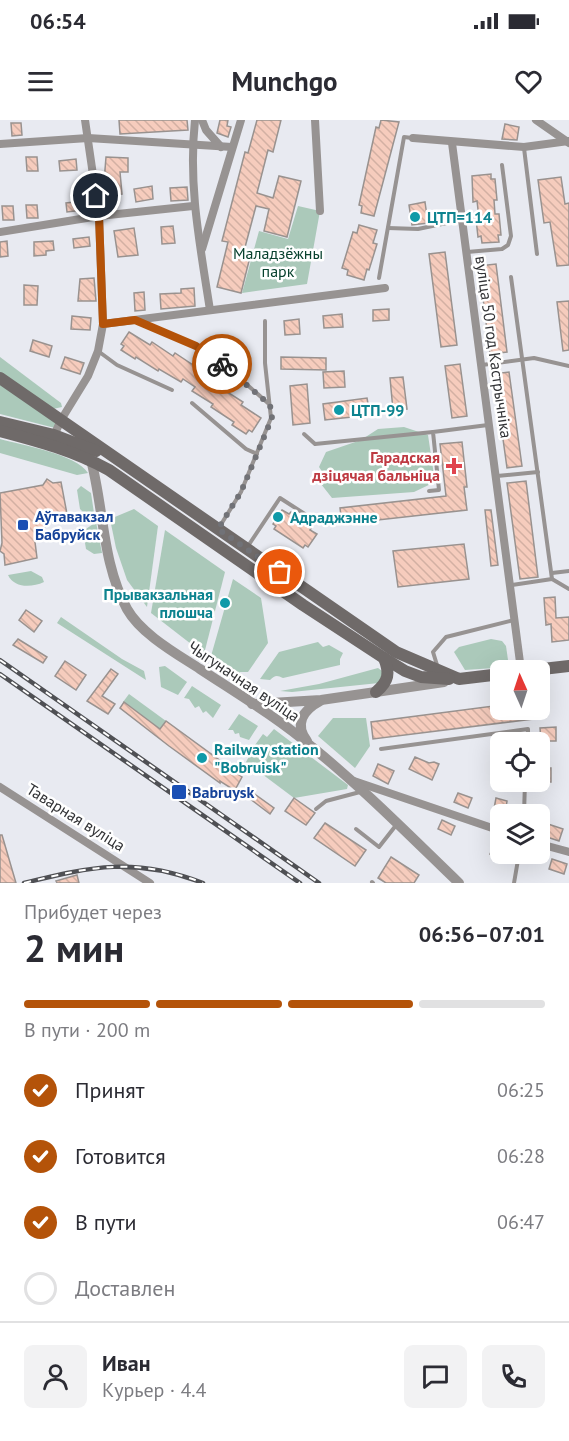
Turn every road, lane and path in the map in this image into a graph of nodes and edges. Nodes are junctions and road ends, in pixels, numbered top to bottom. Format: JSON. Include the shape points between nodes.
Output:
{"nodes":[{"id":1,"x":85,"y":120,"type":"edge"},
{"id":2,"x":195,"y":120,"type":"edge"},
{"id":3,"x":202,"y":120,"type":"edge"},
{"id":4,"x":241,"y":120,"type":"edge"},
{"id":5,"x":309,"y":120,"type":"edge"},
{"id":6,"x":536,"y":120,"type":"edge"},
{"id":7,"x":315,"y":124,"type":"edge"},
{"id":8,"x":88,"y":138,"type":"junction"},
{"id":9,"x":413,"y":138,"type":"joint"},
{"id":10,"x":569,"y":142,"type":"edge"},
{"id":11,"x":452,"y":143,"type":"junction"},
{"id":12,"x":0,"y":144,"type":"edge"},
{"id":13,"x":192,"y":145,"type":"junction"},
{"id":14,"x":220,"y":147,"type":"junction"},
{"id":15,"x":232,"y":147,"type":"junction"},
{"id":16,"x":524,"y":147,"type":"junction"},
{"id":17,"x":502,"y":165,"type":"dead end"},
{"id":18,"x":194,"y":206,"type":"junction"},
{"id":19,"x":320,"y":211,"type":"dead end"},
{"id":20,"x":99,"y":216,"type":"junction"},
{"id":21,"x":462,"y":220,"type":"junction"},
{"id":22,"x":388,"y":228,"type":"junction"},
{"id":23,"x":0,"y":232,"type":"edge"},
{"id":24,"x":201,"y":252,"type":"junction"},
{"id":25,"x":466,"y":252,"type":"junction"},
{"id":26,"x":537,"y":254,"type":"dead end"},
{"id":27,"x":511,"y":277,"type":"dead end"},
{"id":28,"x":379,"y":278,"type":"dead end"},
{"id":29,"x":385,"y":288,"type":"dead end"},
{"id":30,"x":210,"y":310,"type":"junction"},
{"id":31,"x":135,"y":320,"type":"junction"},
{"id":32,"x":265,"y":321,"type":"dead end"},
{"id":33,"x":103,"y":324,"type":"junction"},
{"id":34,"x":98,"y":351,"type":"junction"},
{"id":35,"x":522,"y":360,"type":"junction"},
{"id":36,"x":481,"y":365,"type":"junction"},
{"id":37,"x":569,"y":366,"type":"edge"},
{"id":38,"x":0,"y":378,"type":"edge"},
{"id":39,"x":172,"y":390,"type":"dead end"},
{"id":40,"x":192,"y":403,"type":"dead end"},
{"id":41,"x":270,"y":405,"type":"junction"},
{"id":42,"x":61,"y":420,"type":"junction"},
{"id":43,"x":0,"y":422,"type":"edge"},
{"id":44,"x":489,"y":425,"type":"junction"},
{"id":45,"x":0,"y":431,"type":"edge"},
{"id":46,"x":433,"y":432,"type":"junction"},
{"id":47,"x":304,"y":434,"type":"dead end"},
{"id":48,"x":52,"y":440,"type":"junction"},
{"id":49,"x":257,"y":454,"type":"junction"},
{"id":50,"x":114,"y":458,"type":"junction"},
{"id":51,"x":91,"y":460,"type":"junction"},
{"id":52,"x":538,"y":472,"type":"junction"},
{"id":53,"x":496,"y":476,"type":"junction"},
{"id":54,"x":429,"y":491,"type":"dead end"},
{"id":55,"x":311,"y":518,"type":"dead end"},
{"id":56,"x":218,"y":529,"type":"junction"},
{"id":57,"x":246,"y":549,"type":"junction"},
{"id":58,"x":569,"y":571,"type":"edge"},
{"id":59,"x":552,"y":573,"type":"junction"},
{"id":60,"x":552,"y":579,"type":"junction"},
{"id":61,"x":510,"y":586,"type":"junction"},
{"id":62,"x":569,"y":589,"type":"edge"},
{"id":63,"x":514,"y":620,"type":"junction"},
{"id":64,"x":384,"y":658,"type":"junction"},
{"id":65,"x":520,"y":660,"type":"edge"},
{"id":66,"x":569,"y":666,"type":"edge"},
{"id":67,"x":550,"y":668,"type":"edge"},
{"id":68,"x":439,"y":672,"type":"junction"},
{"id":69,"x":490,"y":676,"type":"edge"},
{"id":70,"x":459,"y":680,"type":"junction"},
{"id":71,"x":376,"y":692,"type":"junction"},
{"id":72,"x":321,"y":700,"type":"junction"},
{"id":73,"x":252,"y":704,"type":"junction"},
{"id":74,"x":506,"y":732,"type":"edge"},
{"id":75,"x":528,"y":732,"type":"edge"},
{"id":76,"x":490,"y":734,"type":"edge"},
{"id":77,"x":311,"y":746,"type":"junction"},
{"id":78,"x":381,"y":749,"type":"dead end"},
{"id":79,"x":350,"y":780,"type":"junction"},
{"id":80,"x":0,"y":787,"type":"edge"},
{"id":81,"x":362,"y":792,"type":"junction"},
{"id":82,"x":393,"y":794,"type":"junction"},
{"id":83,"x":316,"y":809,"type":"dead end"},
{"id":84,"x":382,"y":810,"type":"junction"},
{"id":85,"x":397,"y":824,"type":"junction"},
{"id":86,"x":490,"y":827,"type":"edge"},
{"id":87,"x":356,"y":829,"type":"dead end"},
{"id":88,"x":550,"y":847,"type":"edge"},
{"id":89,"x":569,"y":852,"type":"edge"},
{"id":90,"x":517,"y":864,"type":"edge"},
{"id":91,"x":150,"y":883,"type":"edge"},
{"id":92,"x":459,"y":883,"type":"edge"},
{"id":93,"x":514,"y":883,"type":"edge"}],
"edges":[{"from":1,"to":8,"type":"street"},
{"from":2,"to":13,"type":"street"},
{"from":3,"to":14,"type":"street"},
{"from":4,"to":15,"type":"street"},
{"from":5,"to":7,"type":"street"},
{"from":6,"to":10,"type":"street"},
{"from":7,"to":19,"type":"street"},
{"from":8,"to":12,"type":"street"},
{"from":8,"to":13,"type":"street"},
{"from":8,"to":20,"type":"street"},
{"from":9,"to":11,"type":"street"},
{"from":9,"to":22,"type":"lane","via":[[404,137]]},
{"from":10,"to":16,"type":"street"},
{"from":11,"to":16,"type":"street"},
{"from":11,"to":21,"type":"street","name":"вуліца 50 год Кастрычніка"},
{"from":13,"to":14,"type":"street"},
{"from":13,"to":18,"type":"street"},
{"from":14,"to":15,"type":"street"},
{"from":15,"to":24,"type":"street"},
{"from":16,"to":26,"type":"lane"},
{"from":17,"to":25,"type":"lane","via":[[511,236],[508,245]]},
{"from":18,"to":20,"type":"street"},
{"from":18,"to":24,"type":"street"},
{"from":20,"to":23,"type":"street"},
{"from":20,"to":33,"type":"street"},
{"from":21,"to":22,"type":"lane","via":[[418,229]]},
{"from":21,"to":25,"type":"street","name":"вуліца 50 год Кастрычніка"},
{"from":22,"to":28,"type":"lane"},
{"from":24,"to":30,"type":"street"},
{"from":25,"to":36,"type":"street","name":"вуліца 50 год Кастрычніка"},
{"from":27,"to":35,"type":"lane"},
{"from":29,"to":30,"type":"street"},
{"from":30,"to":31,"type":"street"},
{"from":31,"to":33,"type":"street"},
{"from":31,"to":41,"type":"lane","via":[[196,346]]},
{"from":32,"to":41,"type":"lane"},
{"from":33,"to":34,"type":"street"},
{"from":34,"to":39,"type":"lane","via":[[117,365]]},
{"from":34,"to":42,"type":"street","via":[[88,376]]},
{"from":35,"to":36,"type":"lane"},
{"from":35,"to":37,"type":"lane","via":[[534,358]]},
{"from":35,"to":52,"type":"lane"},
{"from":36,"to":44,"type":"street","name":"вуліца 50 год Кастрычніка"},
{"from":38,"to":42,"type":"main road"},
{"from":40,"to":49,"type":"lane"},
{"from":41,"to":49,"type":"lane","via":[[272,418]]},
{"from":42,"to":48,"type":"street"},
{"from":42,"to":50,"type":"main road"},
{"from":43,"to":48,"type":"main road"},
{"from":44,"to":46,"type":"lane"},
{"from":44,"to":53,"type":"street","name":"вуліца 50 год Кастрычніка"},
{"from":45,"to":48,"type":"main road"},
{"from":46,"to":47,"type":"lane","via":[[315,444]]},
{"from":46,"to":54,"type":"lane","via":[[440,490]]},
{"from":48,"to":50,"type":"main road"},
{"from":48,"to":51,"type":"main road"},
{"from":49,"to":56,"type":"lane","via":[[241,492]]},
{"from":50,"to":56,"type":"main road"},
{"from":51,"to":64,"type":"main road"},
{"from":51,"to":73,"type":"street","name":"Чыгуначная вуліца","via":[[110,564],[128,611],[163,644]]},
{"from":52,"to":53,"type":"lane"},
{"from":52,"to":59,"type":"lane"},
{"from":53,"to":61,"type":"street","name":"вуліца 50 год Кастрычніка"},
{"from":55,"to":57,"type":"lane","via":[[280,498]]},
{"from":56,"to":57,"type":"main road"},
{"from":57,"to":68,"type":"main road","via":[[396,652]]},
{"from":58,"to":59,"type":"lane"},
{"from":59,"to":60,"type":"lane"},
{"from":60,"to":61,"type":"lane"},
{"from":60,"to":62,"type":"lane"},
{"from":61,"to":63,"type":"street","name":"вуліца 50 год Кастрычніка"},
{"from":63,"to":65,"type":"street","name":"вуліца 50 год Кастрычніка"},
{"from":63,"to":68,"type":"lane","via":[[446,637],[433,652]]},
{"from":64,"to":70,"type":"main road","via":[[421,677]]},
{"from":64,"to":71,"type":"main road","via":[[388,676],[386,684]]},
{"from":66,"to":67,"type":"main road"},
{"from":68,"to":70,"type":"main road"},
{"from":69,"to":70,"type":"main road"},
{"from":70,"to":71,"type":"street"},
{"from":71,"to":72,"type":"street"},
{"from":72,"to":73,"type":"street"},
{"from":72,"to":77,"type":"street","via":[[301,718],[301,730]]},
{"from":73,"to":77,"type":"street","name":"Чыгуначная вуліца"},
{"from":74,"to":75,"type":"lane"},
{"from":76,"to":78,"type":"lane"},
{"from":77,"to":79,"type":"street","name":"Чыгуначная вуліца"},
{"from":79,"to":81,"type":"street","name":"Чыгуначная вуліца"},
{"from":79,"to":82,"type":"street"},
{"from":80,"to":91,"type":"street","name":"Таварная вуліца"},
{"from":81,"to":83,"type":"lane","via":[[326,801]]},
{"from":81,"to":84,"type":"street","name":"Чыгуначная вуліца"},
{"from":82,"to":84,"type":"street","via":[[384,800]]},
{"from":82,"to":86,"type":"street"},
{"from":84,"to":85,"type":"street","name":"Чыгуначная вуліца"},
{"from":85,"to":87,"type":"lane","via":[[379,847]]},
{"from":85,"to":92,"type":"street","name":"Чыгуначная вуліца"},
{"from":88,"to":89,"type":"street"},
{"from":90,"to":93,"type":"lane"}]}
